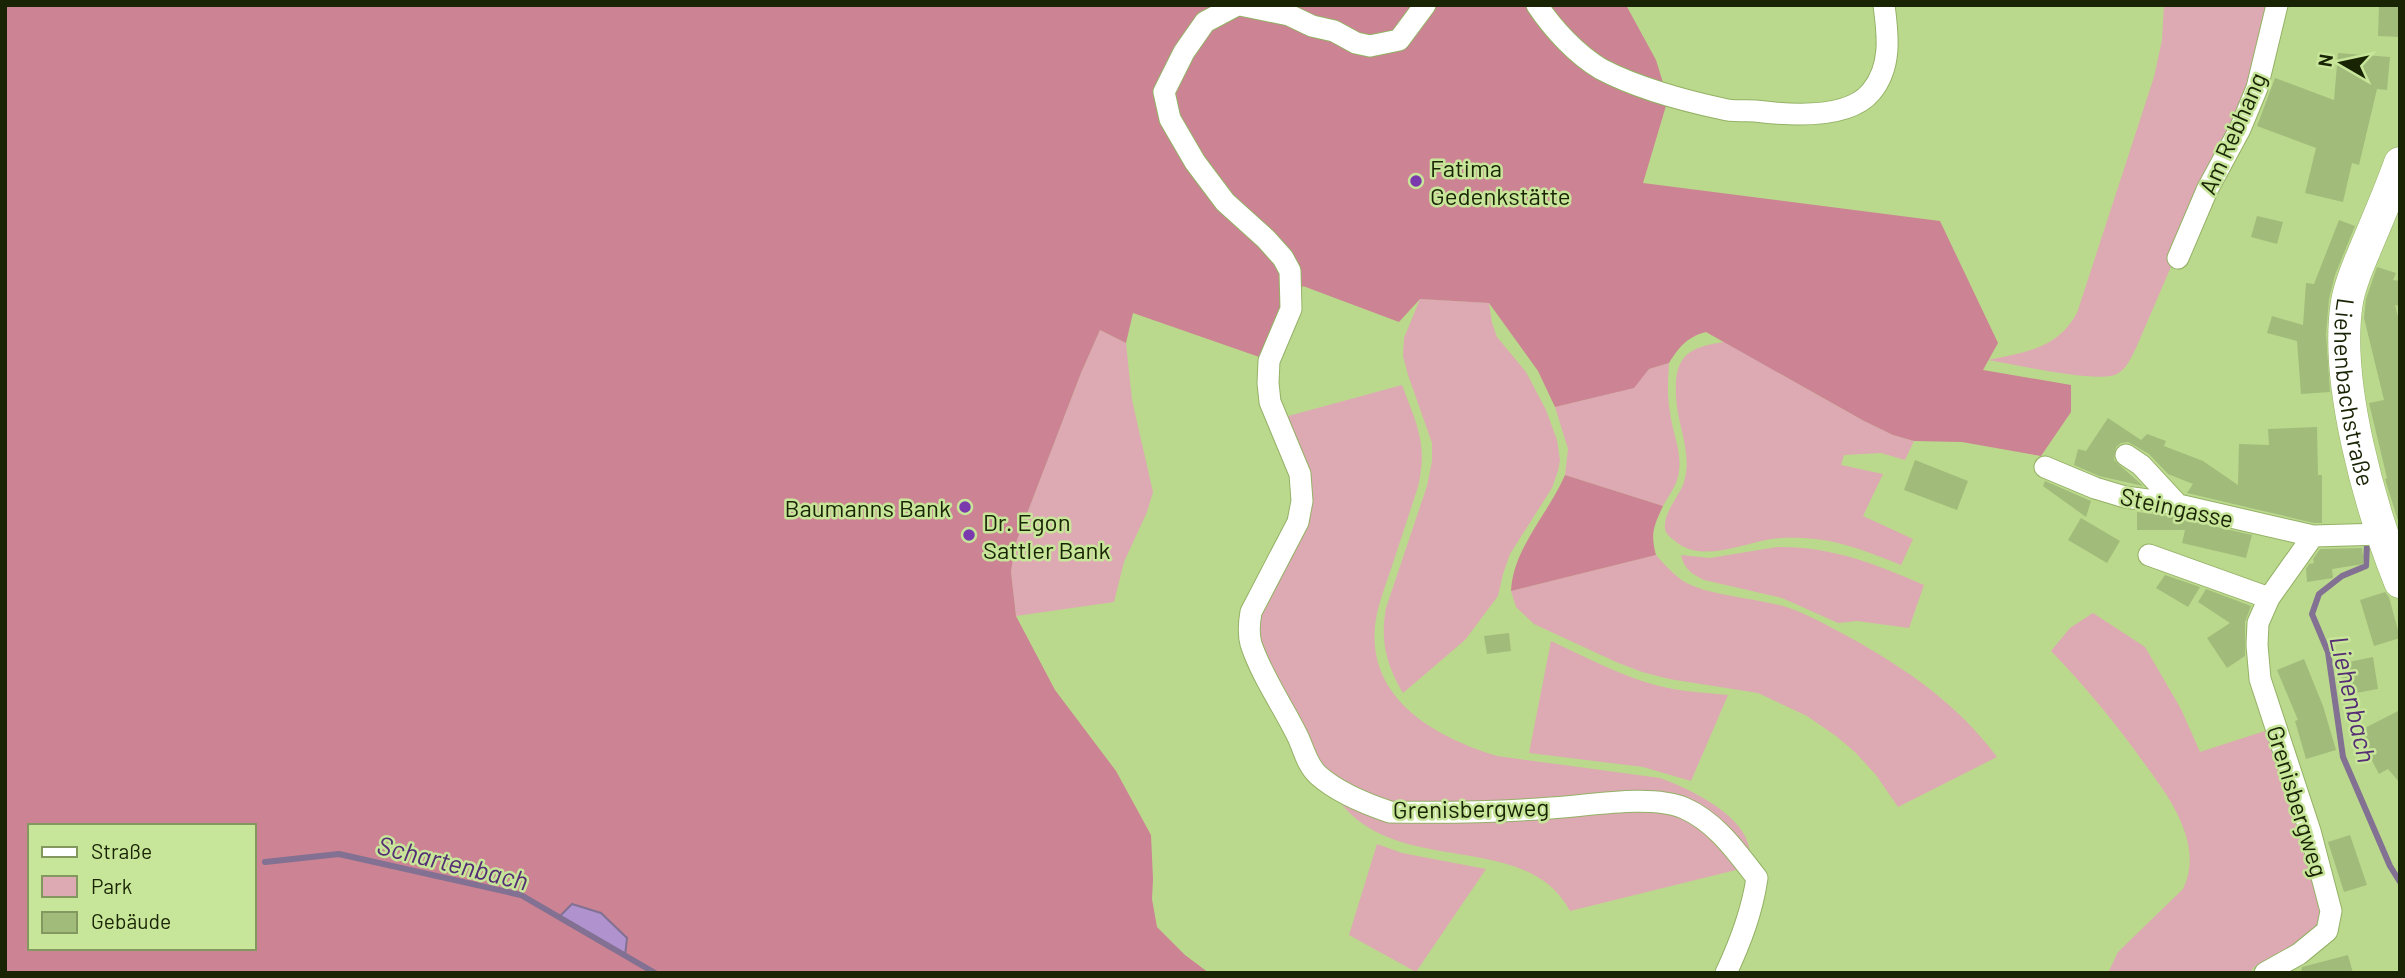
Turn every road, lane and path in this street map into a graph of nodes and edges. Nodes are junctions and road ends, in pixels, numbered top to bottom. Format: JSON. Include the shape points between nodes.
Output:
{"nodes":[{"id":1,"x":1238,"y":5,"type":"edge"},
{"id":2,"x":1425,"y":5,"type":"edge"},
{"id":3,"x":1537,"y":5,"type":"edge"},
{"id":4,"x":1884,"y":5,"type":"edge"},
{"id":5,"x":2277,"y":5,"type":"edge"},
{"id":6,"x":2400,"y":163,"type":"edge"},
{"id":7,"x":2178,"y":258,"type":"dead end"},
{"id":8,"x":2126,"y":455,"type":"dead end"},
{"id":9,"x":2045,"y":467,"type":"dead end"},
{"id":10,"x":2178,"y":505,"type":"junction"},
{"id":11,"x":2383,"y":534,"type":"junction"},
{"id":12,"x":2313,"y":536,"type":"junction"},
{"id":13,"x":2149,"y":555,"type":"dead end"},
{"id":14,"x":2399,"y":576,"type":"edge"},
{"id":15,"x":2269,"y":598,"type":"junction"},
{"id":16,"x":1726,"y":973,"type":"edge"},
{"id":17,"x":2265,"y":973,"type":"edge"}],
"edges":[{"from":1,"to":2,"type":"street","name":"Grenisbergweg","via":[[1289,15],[1370,46],[1399,40]]},
{"from":1,"to":16,"type":"street","name":"Grenisbergweg","via":[[1205,22],[1164,92],[1170,120],[1195,162],[1224,202],[1266,239],[1290,271],[1292,309],[1269,361],[1268,383],[1270,402],[1300,474],[1302,501],[1298,522],[1251,612],[1248,627],[1251,644],[1307,759],[1329,784],[1390,813],[1614,803],[1682,807],[1724,836],[1757,878],[1741,943]]},
{"from":3,"to":4,"type":"street","via":[[1550,25],[1601,68],[1674,97],[1726,110],[1789,115],[1851,107],[1872,92],[1887,60]]},
{"from":5,"to":7,"type":"street","name":"Am Rebhang","via":[[2257,88]]},
{"from":6,"to":11,"type":"street","name":"Liehenbachstraße","via":[[2356,270],[2344,328],[2348,396]]},
{"from":8,"to":10,"type":"street","via":[[2141,464]]},
{"from":9,"to":10,"type":"street","name":"Steingasse","via":[[2124,497]]},
{"from":10,"to":12,"type":"street","name":"Steingasse"},
{"from":11,"to":12,"type":"street"},
{"from":11,"to":14,"type":"street","name":"Liehenbachstraße"},
{"from":12,"to":15,"type":"street","name":"Grenisbergweg"},
{"from":13,"to":15,"type":"street"},
{"from":15,"to":17,"type":"street","name":"Grenisbergweg","via":[[2258,623],[2260,679],[2310,831],[2331,912],[2327,931]]}]}
